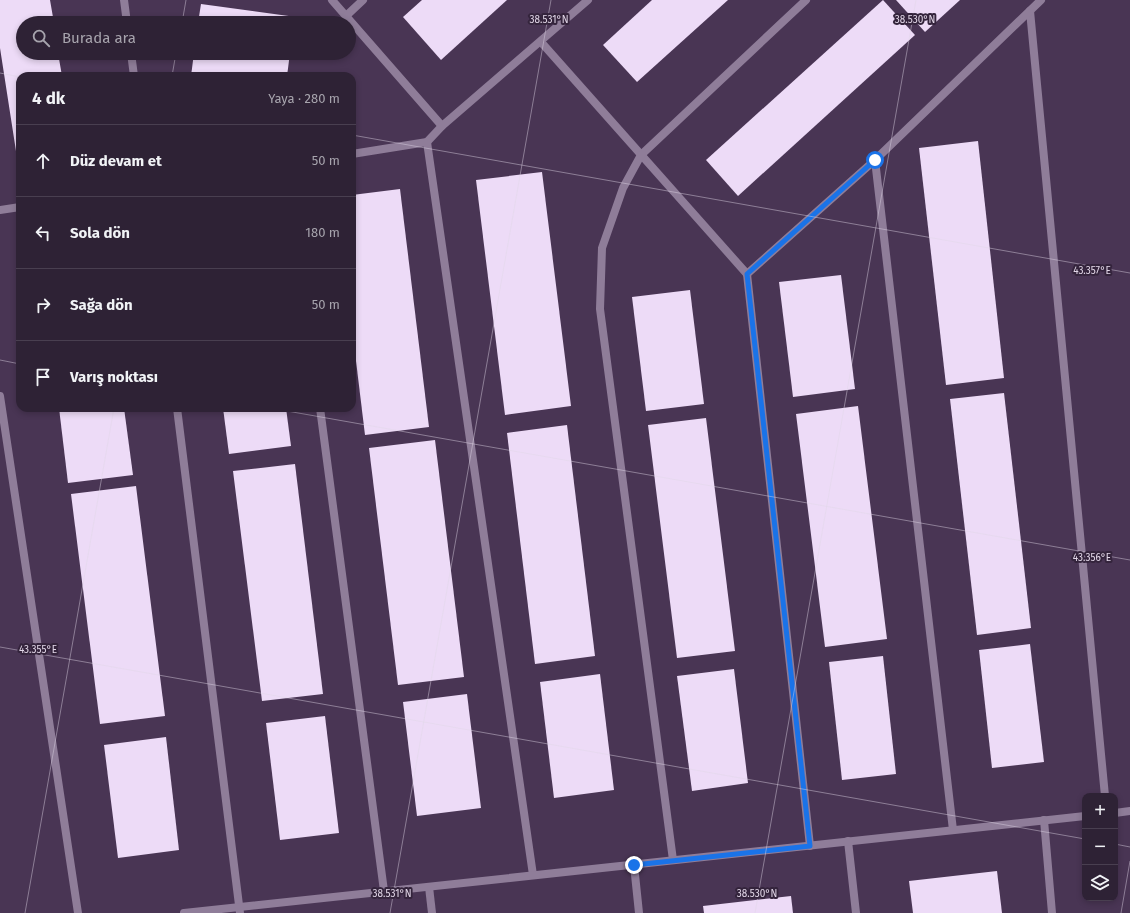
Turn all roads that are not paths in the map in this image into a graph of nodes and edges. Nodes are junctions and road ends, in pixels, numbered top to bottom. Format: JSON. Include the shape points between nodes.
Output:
{"nodes":[{"id":1,"x":124,"y":0,"type":"edge"},
{"id":2,"x":332,"y":0,"type":"edge"},
{"id":3,"x":363,"y":0,"type":"edge"},
{"id":4,"x":588,"y":0,"type":"edge"},
{"id":5,"x":806,"y":0,"type":"edge"},
{"id":6,"x":1041,"y":0,"type":"edge"},
{"id":7,"x":1030,"y":11,"type":"junction"},
{"id":8,"x":126,"y":16,"type":"edge"},
{"id":9,"x":346,"y":16,"type":"joint"},
{"id":10,"x":356,"y":27,"type":"edge"},
{"id":11,"x":541,"y":42,"type":"junction"},
{"id":12,"x":132,"y":60,"type":"edge"},
{"id":13,"x":133,"y":72,"type":"edge"},
{"id":14,"x":442,"y":126,"type":"junction"},
{"id":15,"x":427,"y":142,"type":"junction"},
{"id":16,"x":356,"y":153,"type":"edge"},
{"id":17,"x":641,"y":155,"type":"junction"},
{"id":18,"x":875,"y":160,"type":"junction"},
{"id":19,"x":16,"y":208,"type":"edge"},
{"id":20,"x":0,"y":210,"type":"edge"},
{"id":21,"x":747,"y":274,"type":"junction"},
{"id":22,"x":0,"y":396,"type":"edge"},
{"id":23,"x":178,"y":412,"type":"edge"},
{"id":24,"x":321,"y":412,"type":"edge"},
{"id":25,"x":1105,"y":793,"type":"edge"},
{"id":26,"x":1130,"y":811,"type":"edge"},
{"id":27,"x":1118,"y":813,"type":"edge"},
{"id":28,"x":1082,"y":816,"type":"edge"},
{"id":29,"x":1044,"y":820,"type":"junction"},
{"id":30,"x":953,"y":830,"type":"junction"},
{"id":31,"x":848,"y":842,"type":"junction"},
{"id":32,"x":810,"y":846,"type":"junction"},
{"id":33,"x":673,"y":860,"type":"junction"},
{"id":34,"x":634,"y":865,"type":"junction"},
{"id":35,"x":533,"y":876,"type":"junction"},
{"id":36,"x":429,"y":887,"type":"junction"},
{"id":37,"x":384,"y":892,"type":"junction"},
{"id":38,"x":240,"y":910,"type":"edge"},
{"id":39,"x":78,"y":913,"type":"edge"},
{"id":40,"x":184,"y":913,"type":"edge"},
{"id":41,"x":432,"y":913,"type":"edge"},
{"id":42,"x":639,"y":913,"type":"edge"},
{"id":43,"x":856,"y":913,"type":"edge"},
{"id":44,"x":1052,"y":913,"type":"edge"}],
"edges":[{"from":1,"to":8,"type":"street"},
{"from":2,"to":9,"type":"street"},
{"from":3,"to":9,"type":"street"},
{"from":4,"to":11,"type":"street"},
{"from":5,"to":17,"type":"street"},
{"from":6,"to":7,"type":"street"},
{"from":7,"to":18,"type":"street"},
{"from":7,"to":25,"type":"street"},
{"from":10,"to":14,"type":"street"},
{"from":11,"to":14,"type":"street"},
{"from":11,"to":17,"type":"street"},
{"from":12,"to":13,"type":"street"},
{"from":14,"to":15,"type":"street"},
{"from":15,"to":16,"type":"street"},
{"from":15,"to":35,"type":"street"},
{"from":17,"to":21,"type":"street"},
{"from":17,"to":33,"type":"street","via":[[624,188],[602,248],[600,309]]},
{"from":18,"to":21,"type":"street"},
{"from":18,"to":30,"type":"street"},
{"from":19,"to":20,"type":"street"},
{"from":21,"to":32,"type":"street"},
{"from":22,"to":39,"type":"street"},
{"from":23,"to":38,"type":"street"},
{"from":24,"to":37,"type":"street"},
{"from":26,"to":27,"type":"street"},
{"from":28,"to":29,"type":"street"},
{"from":29,"to":30,"type":"street"},
{"from":29,"to":44,"type":"street"},
{"from":30,"to":31,"type":"street"},
{"from":31,"to":32,"type":"street"},
{"from":31,"to":43,"type":"street"},
{"from":32,"to":33,"type":"street"},
{"from":33,"to":34,"type":"street"},
{"from":34,"to":35,"type":"street"},
{"from":34,"to":42,"type":"street"},
{"from":35,"to":36,"type":"street"},
{"from":36,"to":37,"type":"street"},
{"from":36,"to":41,"type":"street"},
{"from":37,"to":38,"type":"street"},
{"from":38,"to":40,"type":"street"}]}
